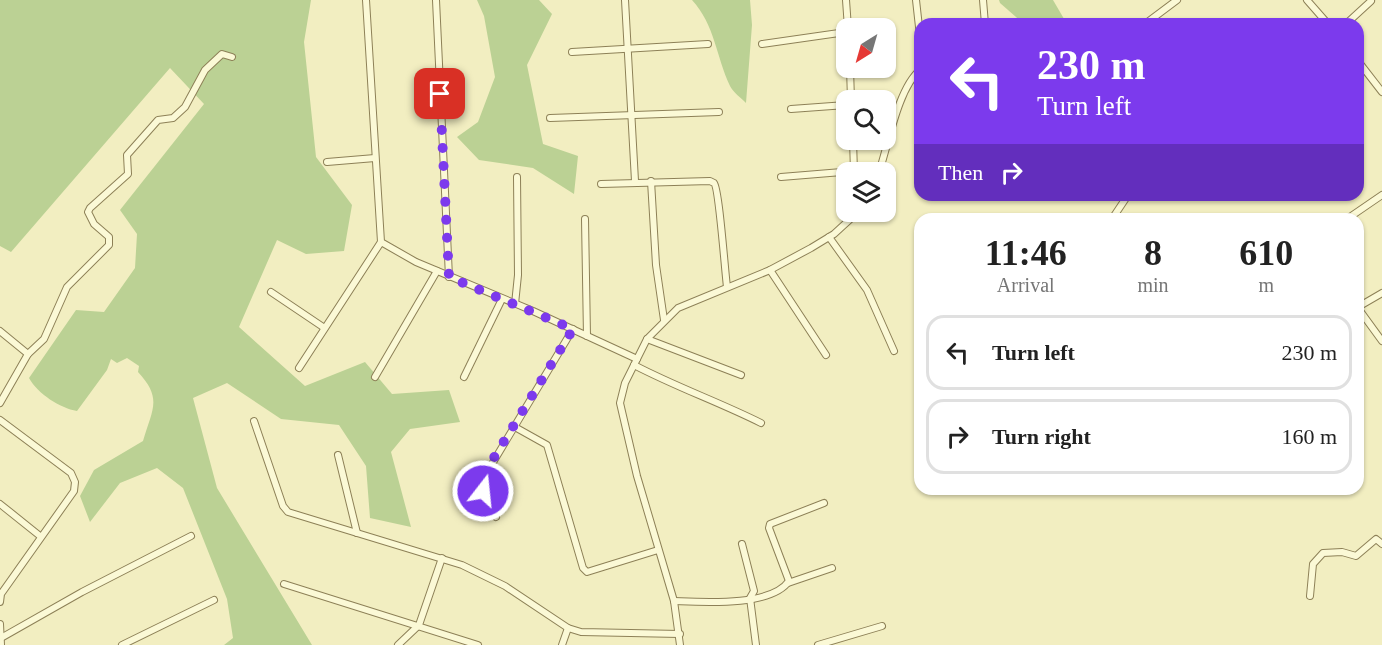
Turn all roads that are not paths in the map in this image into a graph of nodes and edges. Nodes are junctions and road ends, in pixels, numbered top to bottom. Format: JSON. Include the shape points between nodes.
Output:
{"nodes":[{"id":1,"x":366,"y":0,"type":"edge"},
{"id":2,"x":436,"y":0,"type":"edge"},
{"id":3,"x":625,"y":0,"type":"edge"},
{"id":4,"x":846,"y":0,"type":"edge"},
{"id":5,"x":916,"y":0,"type":"edge"},
{"id":6,"x":983,"y":0,"type":"edge"},
{"id":7,"x":1177,"y":0,"type":"edge"},
{"id":8,"x":1307,"y":0,"type":"edge"},
{"id":9,"x":1371,"y":1,"type":"edge"},
{"id":10,"x":847,"y":18,"type":"edge"},
{"id":11,"x":918,"y":18,"type":"edge"},
{"id":12,"x":984,"y":18,"type":"edge"},
{"id":13,"x":1153,"y":18,"type":"edge"},
{"id":14,"x":1323,"y":18,"type":"edge"},
{"id":15,"x":1353,"y":18,"type":"edge"},
{"id":16,"x":836,"y":32,"type":"edge"},
{"id":17,"x":708,"y":44,"type":"dead end"},
{"id":18,"x":762,"y":44,"type":"dead end"},
{"id":19,"x":627,"y":49,"type":"junction"},
{"id":20,"x":572,"y":52,"type":"dead end"},
{"id":21,"x":232,"y":57,"type":"dead end"},
{"id":22,"x":1364,"y":69,"type":"edge"},
{"id":23,"x":914,"y":76,"type":"edge"},
{"id":24,"x":1382,"y":92,"type":"edge"},
{"id":25,"x":836,"y":106,"type":"edge"},
{"id":26,"x":790,"y":109,"type":"dead end"},
{"id":27,"x":718,"y":112,"type":"dead end"},
{"id":28,"x":630,"y":116,"type":"junction"},
{"id":29,"x":550,"y":118,"type":"dead end"},
{"id":30,"x":375,"y":158,"type":"junction"},
{"id":31,"x":327,"y":162,"type":"dead end"},
{"id":32,"x":882,"y":162,"type":"edge"},
{"id":33,"x":836,"y":173,"type":"edge"},
{"id":34,"x":517,"y":177,"type":"dead end"},
{"id":35,"x":781,"y":177,"type":"dead end"},
{"id":36,"x":635,"y":181,"type":"junction"},
{"id":37,"x":651,"y":181,"type":"junction"},
{"id":38,"x":601,"y":184,"type":"dead end"},
{"id":39,"x":1382,"y":195,"type":"edge"},
{"id":40,"x":1356,"y":213,"type":"edge"},
{"id":41,"x":585,"y":219,"type":"dead end"},
{"id":42,"x":846,"y":222,"type":"edge"},
{"id":43,"x":829,"y":237,"type":"junction"},
{"id":44,"x":381,"y":242,"type":"junction"},
{"id":45,"x":770,"y":270,"type":"junction"},
{"id":46,"x":437,"y":271,"type":"junction"},
{"id":47,"x":449,"y":277,"type":"junction"},
{"id":48,"x":727,"y":287,"type":"junction"},
{"id":49,"x":271,"y":292,"type":"dead end"},
{"id":50,"x":1382,"y":292,"type":"edge"},
{"id":51,"x":502,"y":299,"type":"junction"},
{"id":52,"x":1364,"y":303,"type":"edge"},
{"id":53,"x":515,"y":304,"type":"junction"},
{"id":54,"x":1364,"y":316,"type":"edge"},
{"id":55,"x":664,"y":320,"type":"junction"},
{"id":56,"x":323,"y":327,"type":"junction"},
{"id":57,"x":573,"y":329,"type":"junction"},
{"id":58,"x":0,"y":331,"type":"edge"},
{"id":59,"x":587,"y":336,"type":"junction"},
{"id":60,"x":647,"y":339,"type":"junction"},
{"id":61,"x":1382,"y":341,"type":"edge"},
{"id":62,"x":894,"y":351,"type":"dead end"},
{"id":63,"x":28,"y":354,"type":"junction"},
{"id":64,"x":826,"y":355,"type":"dead end"},
{"id":65,"x":635,"y":362,"type":"junction"},
{"id":66,"x":299,"y":368,"type":"dead end"},
{"id":67,"x":741,"y":375,"type":"dead end"},
{"id":68,"x":375,"y":377,"type":"dead end"},
{"id":69,"x":464,"y":377,"type":"dead end"},
{"id":70,"x":0,"y":403,"type":"edge"},
{"id":71,"x":0,"y":420,"type":"edge"},
{"id":72,"x":254,"y":421,"type":"dead end"},
{"id":73,"x":761,"y":423,"type":"dead end"},
{"id":74,"x":513,"y":426,"type":"junction"},
{"id":75,"x":339,"y":455,"type":"dead end"},
{"id":76,"x":824,"y":503,"type":"dead end"},
{"id":77,"x":0,"y":504,"type":"edge"},
{"id":78,"x":496,"y":517,"type":"dead end"},
{"id":79,"x":357,"y":533,"type":"junction"},
{"id":80,"x":40,"y":536,"type":"junction"},
{"id":81,"x":191,"y":536,"type":"dead end"},
{"id":82,"x":742,"y":543,"type":"dead end"},
{"id":83,"x":1382,"y":544,"type":"edge"},
{"id":84,"x":658,"y":550,"type":"junction"},
{"id":85,"x":442,"y":558,"type":"junction"},
{"id":86,"x":831,"y":568,"type":"dead end"},
{"id":87,"x":788,"y":583,"type":"junction"},
{"id":88,"x":284,"y":584,"type":"dead end"},
{"id":89,"x":0,"y":593,"type":"edge"},
{"id":90,"x":1310,"y":596,"type":"dead end"},
{"id":91,"x":750,"y":598,"type":"junction"},
{"id":92,"x":214,"y":600,"type":"dead end"},
{"id":93,"x":674,"y":601,"type":"junction"},
{"id":94,"x":0,"y":602,"type":"edge"},
{"id":95,"x":0,"y":624,"type":"edge"},
{"id":96,"x":419,"y":625,"type":"junction"},
{"id":97,"x":882,"y":626,"type":"dead end"},
{"id":98,"x":568,"y":628,"type":"junction"},
{"id":99,"x":680,"y":634,"type":"junction"},
{"id":100,"x":0,"y":638,"type":"edge"},
{"id":101,"x":1,"y":645,"type":"edge"},
{"id":102,"x":122,"y":645,"type":"edge"},
{"id":103,"x":399,"y":645,"type":"edge"},
{"id":104,"x":475,"y":645,"type":"edge"},
{"id":105,"x":561,"y":645,"type":"edge"},
{"id":106,"x":680,"y":645,"type":"edge"},
{"id":107,"x":756,"y":645,"type":"edge"},
{"id":108,"x":818,"y":645,"type":"edge"}],
"edges":[{"from":1,"to":30,"type":"street"},
{"from":2,"to":47,"type":"street"},
{"from":3,"to":19,"type":"street"},
{"from":4,"to":10,"type":"street"},
{"from":5,"to":11,"type":"street"},
{"from":6,"to":12,"type":"street"},
{"from":7,"to":13,"type":"street"},
{"from":8,"to":14,"type":"street"},
{"from":9,"to":15,"type":"street"},
{"from":16,"to":18,"type":"street"},
{"from":17,"to":19,"type":"street"},
{"from":19,"to":20,"type":"street"},
{"from":19,"to":28,"type":"street"},
{"from":21,"to":63,"type":"street","via":[[222,54],[205,70],[185,107],[173,118],[158,120],[127,155],[128,174],[90,208],[93,224],[111,240],[67,286],[44,339]]},
{"from":22,"to":24,"type":"street"},
{"from":23,"to":32,"type":"street"},
{"from":25,"to":26,"type":"street"},
{"from":27,"to":28,"type":"street"},
{"from":28,"to":29,"type":"street"},
{"from":28,"to":36,"type":"street"},
{"from":30,"to":31,"type":"street"},
{"from":30,"to":44,"type":"street"},
{"from":33,"to":35,"type":"street"},
{"from":34,"to":53,"type":"street"},
{"from":36,"to":37,"type":"street"},
{"from":36,"to":38,"type":"street"},
{"from":37,"to":48,"type":"street","via":[[710,181],[718,187]]},
{"from":37,"to":55,"type":"street"},
{"from":39,"to":40,"type":"street"},
{"from":41,"to":59,"type":"street"},
{"from":42,"to":43,"type":"street"},
{"from":43,"to":45,"type":"street"},
{"from":43,"to":62,"type":"street","via":[[867,290]]},
{"from":44,"to":46,"type":"street"},
{"from":44,"to":56,"type":"street"},
{"from":45,"to":48,"type":"street"},
{"from":45,"to":64,"type":"street"},
{"from":46,"to":47,"type":"street"},
{"from":46,"to":68,"type":"street"},
{"from":47,"to":51,"type":"street"},
{"from":48,"to":55,"type":"street","via":[[678,308]]},
{"from":49,"to":56,"type":"street"},
{"from":50,"to":52,"type":"street"},
{"from":51,"to":53,"type":"street"},
{"from":51,"to":69,"type":"street"},
{"from":53,"to":57,"type":"street"},
{"from":54,"to":61,"type":"street"},
{"from":55,"to":60,"type":"street"},
{"from":56,"to":66,"type":"street"},
{"from":57,"to":59,"type":"street"},
{"from":57,"to":74,"type":"street"},
{"from":58,"to":63,"type":"street"},
{"from":59,"to":65,"type":"street"},
{"from":60,"to":65,"type":"street"},
{"from":60,"to":67,"type":"street"},
{"from":63,"to":70,"type":"street"},
{"from":65,"to":73,"type":"street","via":[[678,388]]},
{"from":65,"to":84,"type":"street","via":[[620,403]]},
{"from":71,"to":80,"type":"street","via":[[71,473],[75,482],[74,491]]},
{"from":72,"to":79,"type":"street","via":[[288,512]]},
{"from":74,"to":78,"type":"street","via":[[483,480],[483,491]]},
{"from":74,"to":84,"type":"street","via":[[547,446],[587,572]]},
{"from":75,"to":79,"type":"street"},
{"from":76,"to":87,"type":"street","via":[[770,524]]},
{"from":77,"to":80,"type":"street"},
{"from":79,"to":85,"type":"street"},
{"from":80,"to":89,"type":"street"},
{"from":81,"to":100,"type":"street"},
{"from":82,"to":91,"type":"street","via":[[754,591]]},
{"from":83,"to":90,"type":"street","via":[[1376,539],[1356,556],[1323,553],[1313,564]]},
{"from":84,"to":93,"type":"street"},
{"from":85,"to":96,"type":"street"},
{"from":85,"to":98,"type":"street","via":[[505,586]]},
{"from":86,"to":87,"type":"street"},
{"from":87,"to":91,"type":"street","via":[[769,595]]},
{"from":88,"to":96,"type":"street"},
{"from":89,"to":94,"type":"street"},
{"from":91,"to":93,"type":"street","via":[[728,602]]},
{"from":91,"to":107,"type":"street"},
{"from":92,"to":102,"type":"street"},
{"from":93,"to":99,"type":"street"},
{"from":95,"to":100,"type":"street"},
{"from":96,"to":103,"type":"street"},
{"from":96,"to":104,"type":"street"},
{"from":97,"to":108,"type":"street"},
{"from":98,"to":99,"type":"street","via":[[581,632]]},
{"from":98,"to":105,"type":"street"},
{"from":99,"to":106,"type":"street"},
{"from":100,"to":101,"type":"street"}]}
